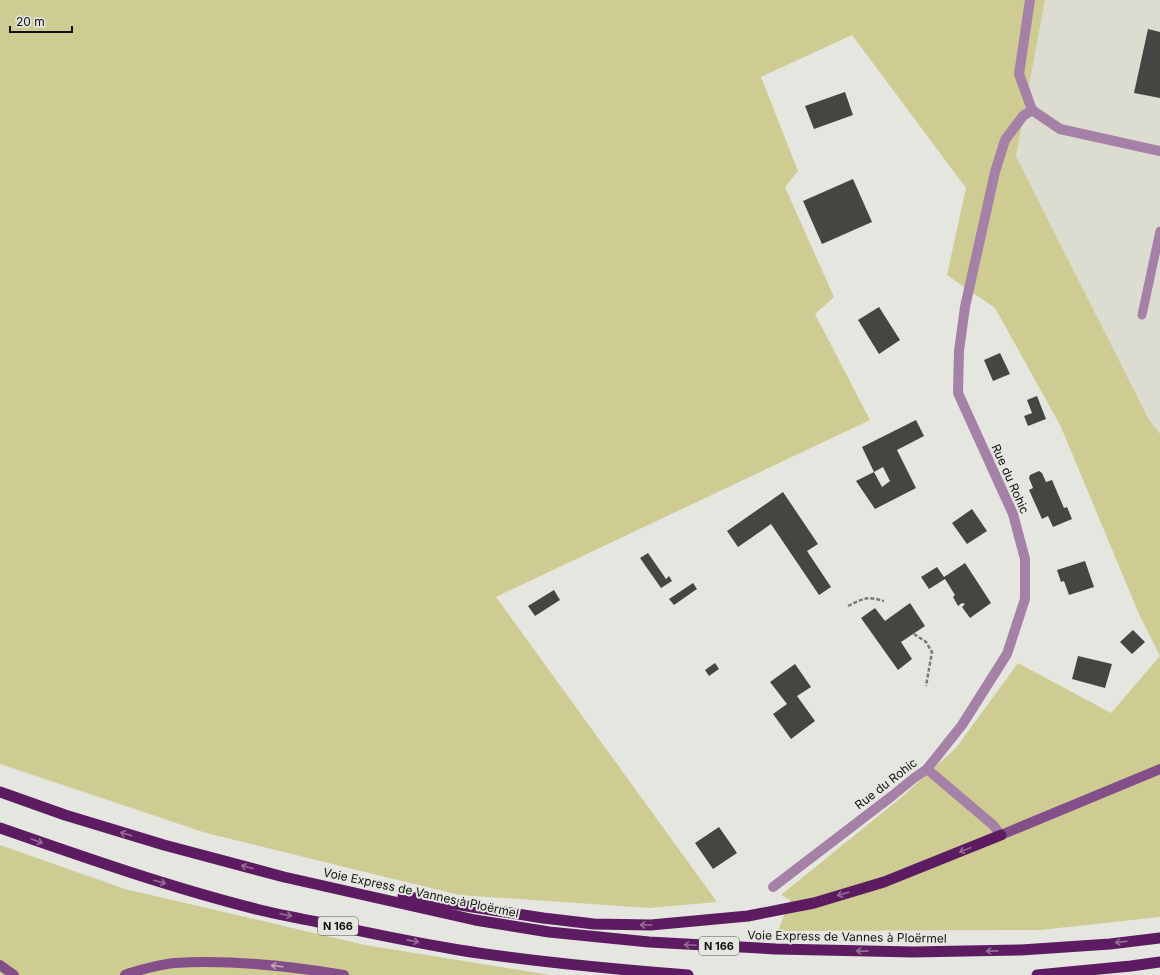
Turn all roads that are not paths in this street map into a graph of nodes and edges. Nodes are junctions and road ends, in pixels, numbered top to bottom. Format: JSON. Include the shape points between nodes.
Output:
{"nodes":[{"id":1,"x":1030,"y":0,"type":"edge"},
{"id":2,"x":1032,"y":110,"type":"junction"},
{"id":3,"x":1160,"y":151,"type":"edge"},
{"id":4,"x":1160,"y":231,"type":"edge"},
{"id":5,"x":1142,"y":315,"type":"dead end"},
{"id":6,"x":927,"y":769,"type":"junction"},
{"id":7,"x":1160,"y":769,"type":"edge"},
{"id":8,"x":0,"y":792,"type":"edge"},
{"id":9,"x":0,"y":828,"type":"edge"},
{"id":10,"x":1001,"y":835,"type":"junction"},
{"id":11,"x":284,"y":877,"type":"junction"},
{"id":12,"x":773,"y":887,"type":"dead end"},
{"id":13,"x":1160,"y":938,"type":"edge"},
{"id":14,"x":1160,"y":962,"type":"edge"},
{"id":15,"x":0,"y":965,"type":"edge"},
{"id":16,"x":128,"y":974,"type":"edge"},
{"id":17,"x":14,"y":975,"type":"edge"},
{"id":18,"x":344,"y":975,"type":"edge"},
{"id":19,"x":688,"y":975,"type":"edge"},
{"id":20,"x":1037,"y":975,"type":"edge"}],
"edges":[{"from":1,"to":2,"type":"street","via":[[1019,74]]},
{"from":2,"to":3,"type":"street","via":[[1060,129]]},
{"from":2,"to":6,"type":"street","name":"Rue du Rohic","via":[[1023,116],[1005,140],[995,172],[965,307],[959,351],[958,393],[1013,514],[1025,559],[1025,599],[1007,654],[962,725]]},
{"from":4,"to":5,"type":"lane"},
{"from":6,"to":10,"type":"street","via":[[993,825]]},
{"from":6,"to":12,"type":"street","name":"Rue du Rohic"},
{"from":7,"to":10,"type":"main road"},
{"from":11,"to":8,"type":"highway","name":"Voie Express de Vannes à Ploërmel","number":"N 166","one_way":true,"via":[[164,845]]},
{"from":9,"to":19,"type":"highway","number":"N 166","one_way":true,"via":[[155,880],[260,910],[459,950]]},
{"from":10,"to":11,"type":"highway","one_way":true,"via":[[884,882],[814,903],[748,916],[651,925],[594,924],[543,918]]},
{"from":13,"to":11,"type":"highway","name":"Voie Express de Vannes à Ploërmel","number":"N 166","one_way":true,"via":[[1021,950],[913,952],[776,950],[649,942],[549,932],[475,920]]},
{"from":14,"to":20,"type":"highway"},
{"from":15,"to":17,"type":"main road"},
{"from":18,"to":16,"type":"main road","one_way":true,"via":[[219,962],[173,963]]}]}
